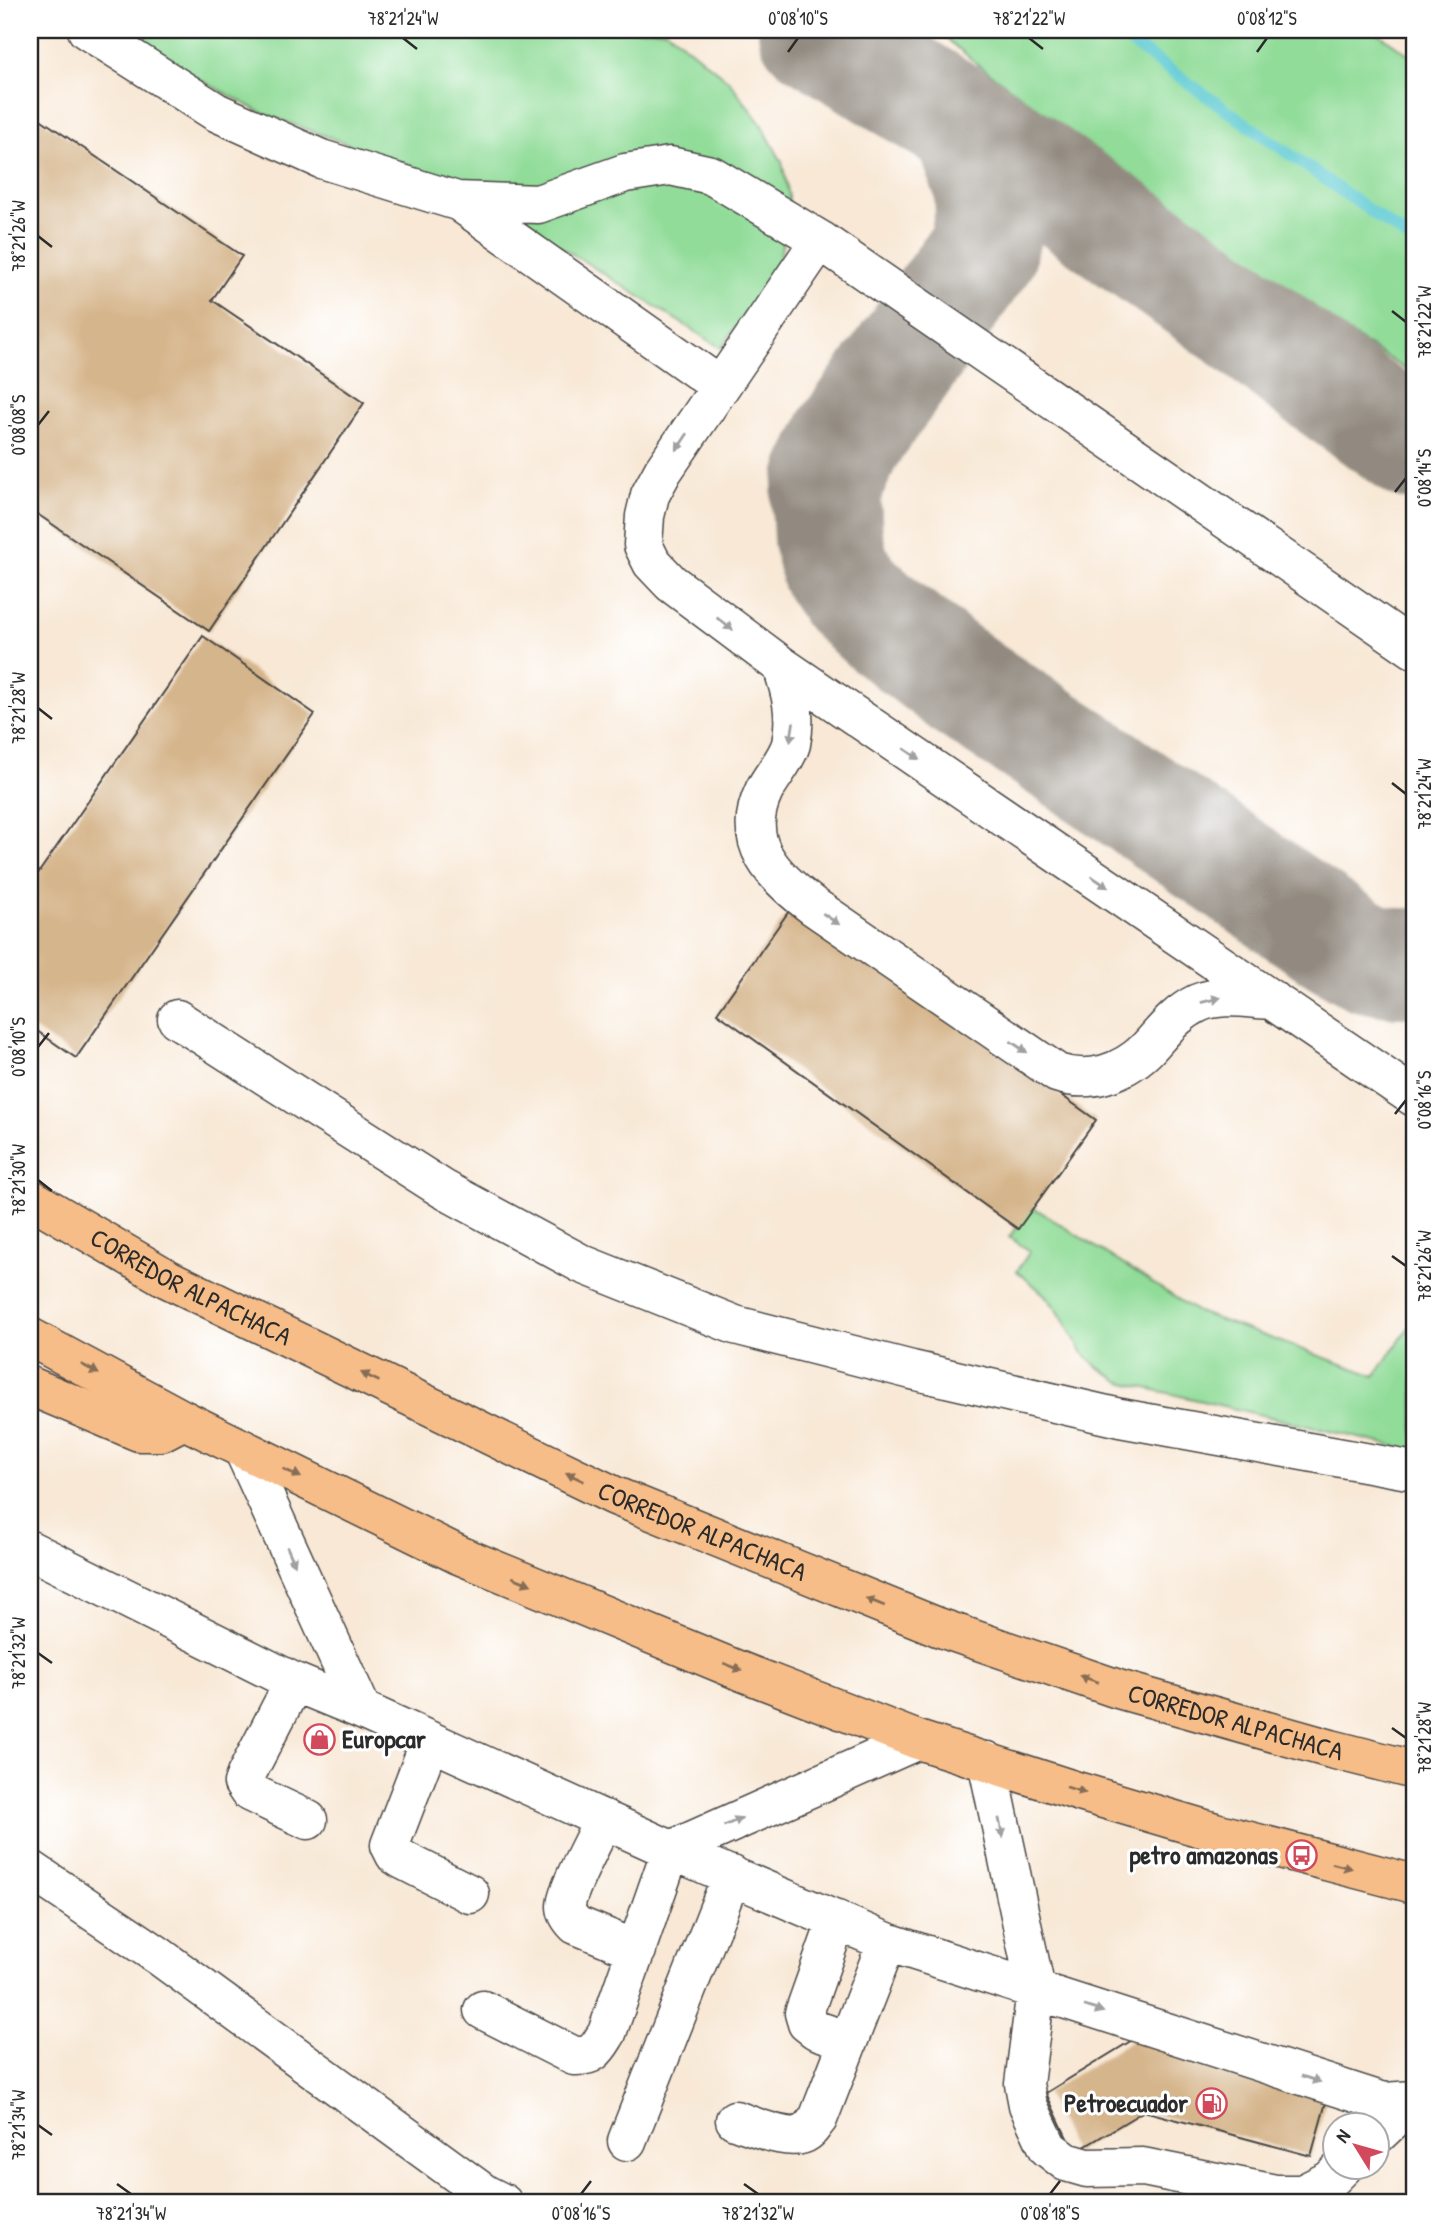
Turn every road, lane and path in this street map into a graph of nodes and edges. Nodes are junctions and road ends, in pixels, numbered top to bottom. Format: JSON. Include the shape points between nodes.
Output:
{"nodes":[{"id":1,"x":87,"y":30,"type":"edge"},
{"id":2,"x":457,"y":201,"type":"junction"},
{"id":3,"x":820,"y":240,"type":"junction"},
{"id":4,"x":720,"y":386,"type":"junction"},
{"id":5,"x":1414,"y":649,"type":"edge"},
{"id":6,"x":782,"y":666,"type":"junction"},
{"id":7,"x":1273,"y":1000,"type":"junction"},
{"id":8,"x":177,"y":1018,"type":"dead end"},
{"id":9,"x":1414,"y":1097,"type":"edge"},
{"id":10,"x":30,"y":1198,"type":"edge"},
{"id":11,"x":30,"y":1337,"type":"edge"},
{"id":12,"x":30,"y":1386,"type":"edge"},
{"id":13,"x":184,"y":1420,"type":"junction"},
{"id":14,"x":243,"y":1449,"type":"junction"},
{"id":15,"x":1414,"y":1471,"type":"edge"},
{"id":16,"x":30,"y":1550,"type":"edge"},
{"id":17,"x":294,"y":1682,"type":"junction"},
{"id":18,"x":362,"y":1710,"type":"junction"},
{"id":19,"x":918,"y":1740,"type":"junction"},
{"id":20,"x":430,"y":1741,"type":"junction"},
{"id":21,"x":987,"y":1761,"type":"junction"},
{"id":22,"x":1414,"y":1770,"type":"edge"},
{"id":23,"x":604,"y":1819,"type":"junction"},
{"id":24,"x":308,"y":1820,"type":"dead end"},
{"id":25,"x":671,"y":1850,"type":"junction"},
{"id":26,"x":30,"y":1869,"type":"edge"},
{"id":27,"x":732,"y":1875,"type":"junction"},
{"id":28,"x":1414,"y":1884,"type":"edge"},
{"id":29,"x":470,"y":1894,"type":"dead end"},
{"id":30,"x":837,"y":1920,"type":"junction"},
{"id":31,"x":887,"y":1942,"type":"junction"},
{"id":32,"x":637,"y":1950,"type":"junction"},
{"id":33,"x":1035,"y":1990,"type":"junction"},
{"id":34,"x":483,"y":2010,"type":"dead end"},
{"id":35,"x":848,"y":2041,"type":"junction"},
{"id":36,"x":1414,"y":2100,"type":"edge"},
{"id":37,"x":735,"y":2120,"type":"dead end"},
{"id":38,"x":1392,"y":2120,"type":"edge"},
{"id":39,"x":627,"y":2141,"type":"dead end"},
{"id":40,"x":1330,"y":2180,"type":"edge"},
{"id":41,"x":503,"y":2203,"type":"edge"}],
"edges":[{"from":1,"to":2,"type":"lane","via":[[216,112],[321,159]]},
{"from":2,"to":3,"type":"lane","via":[[538,204],[625,173],[670,166],[711,175]]},
{"from":2,"to":4,"type":"lane"},
{"from":3,"to":4,"type":"lane"},
{"from":3,"to":5,"type":"lane"},
{"from":4,"to":6,"type":"lane","one_way":true,"via":[[650,495],[643,545],[671,583]]},
{"from":6,"to":7,"type":"lane","one_way":true},
{"from":6,"to":7,"type":"lane","one_way":true,"via":[[793,700],[794,724],[790,748],[764,790],[757,811],[757,839],[765,860],[785,885],[813,906],[1046,1066],[1074,1079],[1098,1076],[1122,1068],[1180,1013],[1200,1002],[1220,997]]},
{"from":7,"to":9,"type":"lane"},
{"from":8,"to":15,"type":"lane","via":[[443,1188],[582,1264],[735,1325],[1120,1418]]},
{"from":22,"to":10,"type":"highway","name":"CORREDOR ALPACHACA","one_way":true,"via":[[1118,1689],[938,1627],[690,1527],[615,1496],[168,1279]]},
{"from":11,"to":13,"type":"highway","one_way":true},
{"from":12,"to":13,"type":"highway","via":[[139,1432],[161,1432]]},
{"from":13,"to":14,"type":"highway"},
{"from":14,"to":18,"type":"lane","one_way":true},
{"from":14,"to":19,"type":"highway","one_way":true,"via":[[459,1555]]},
{"from":16,"to":17,"type":"lane"},
{"from":17,"to":18,"type":"lane"},
{"from":17,"to":24,"type":"lane","via":[[243,1783],[249,1792]]},
{"from":18,"to":20,"type":"lane"},
{"from":19,"to":21,"type":"highway"},
{"from":25,"to":19,"type":"lane","one_way":true},
{"from":20,"to":23,"type":"lane"},
{"from":20,"to":29,"type":"lane","via":[[390,1845],[401,1859]]},
{"from":21,"to":28,"type":"highway","one_way":true,"via":[[1215,1832]]},
{"from":21,"to":33,"type":"lane","one_way":true},
{"from":23,"to":25,"type":"lane"},
{"from":23,"to":32,"type":"lane","via":[[566,1908],[576,1925]]},
{"from":25,"to":27,"type":"lane"},
{"from":25,"to":32,"type":"lane"},
{"from":26,"to":41,"type":"lane"},
{"from":27,"to":30,"type":"lane"},
{"from":27,"to":39,"type":"lane"},
{"from":30,"to":31,"type":"lane"},
{"from":30,"to":35,"type":"lane","via":[[804,2013],[816,2030]]},
{"from":31,"to":33,"type":"lane"},
{"from":31,"to":35,"type":"lane"},
{"from":32,"to":34,"type":"lane","via":[[607,2033],[587,2057],[574,2056]]},
{"from":33,"to":36,"type":"lane","one_way":true,"via":[[1384,2102]]},
{"from":33,"to":40,"type":"lane","via":[[1024,2084],[1028,2105],[1048,2148],[1066,2162],[1087,2168],[1143,2167],[1276,2194],[1302,2194]]},
{"from":35,"to":37,"type":"lane","via":[[818,2119],[806,2133],[781,2135]]},
{"from":36,"to":38,"type":"lane"}]}
